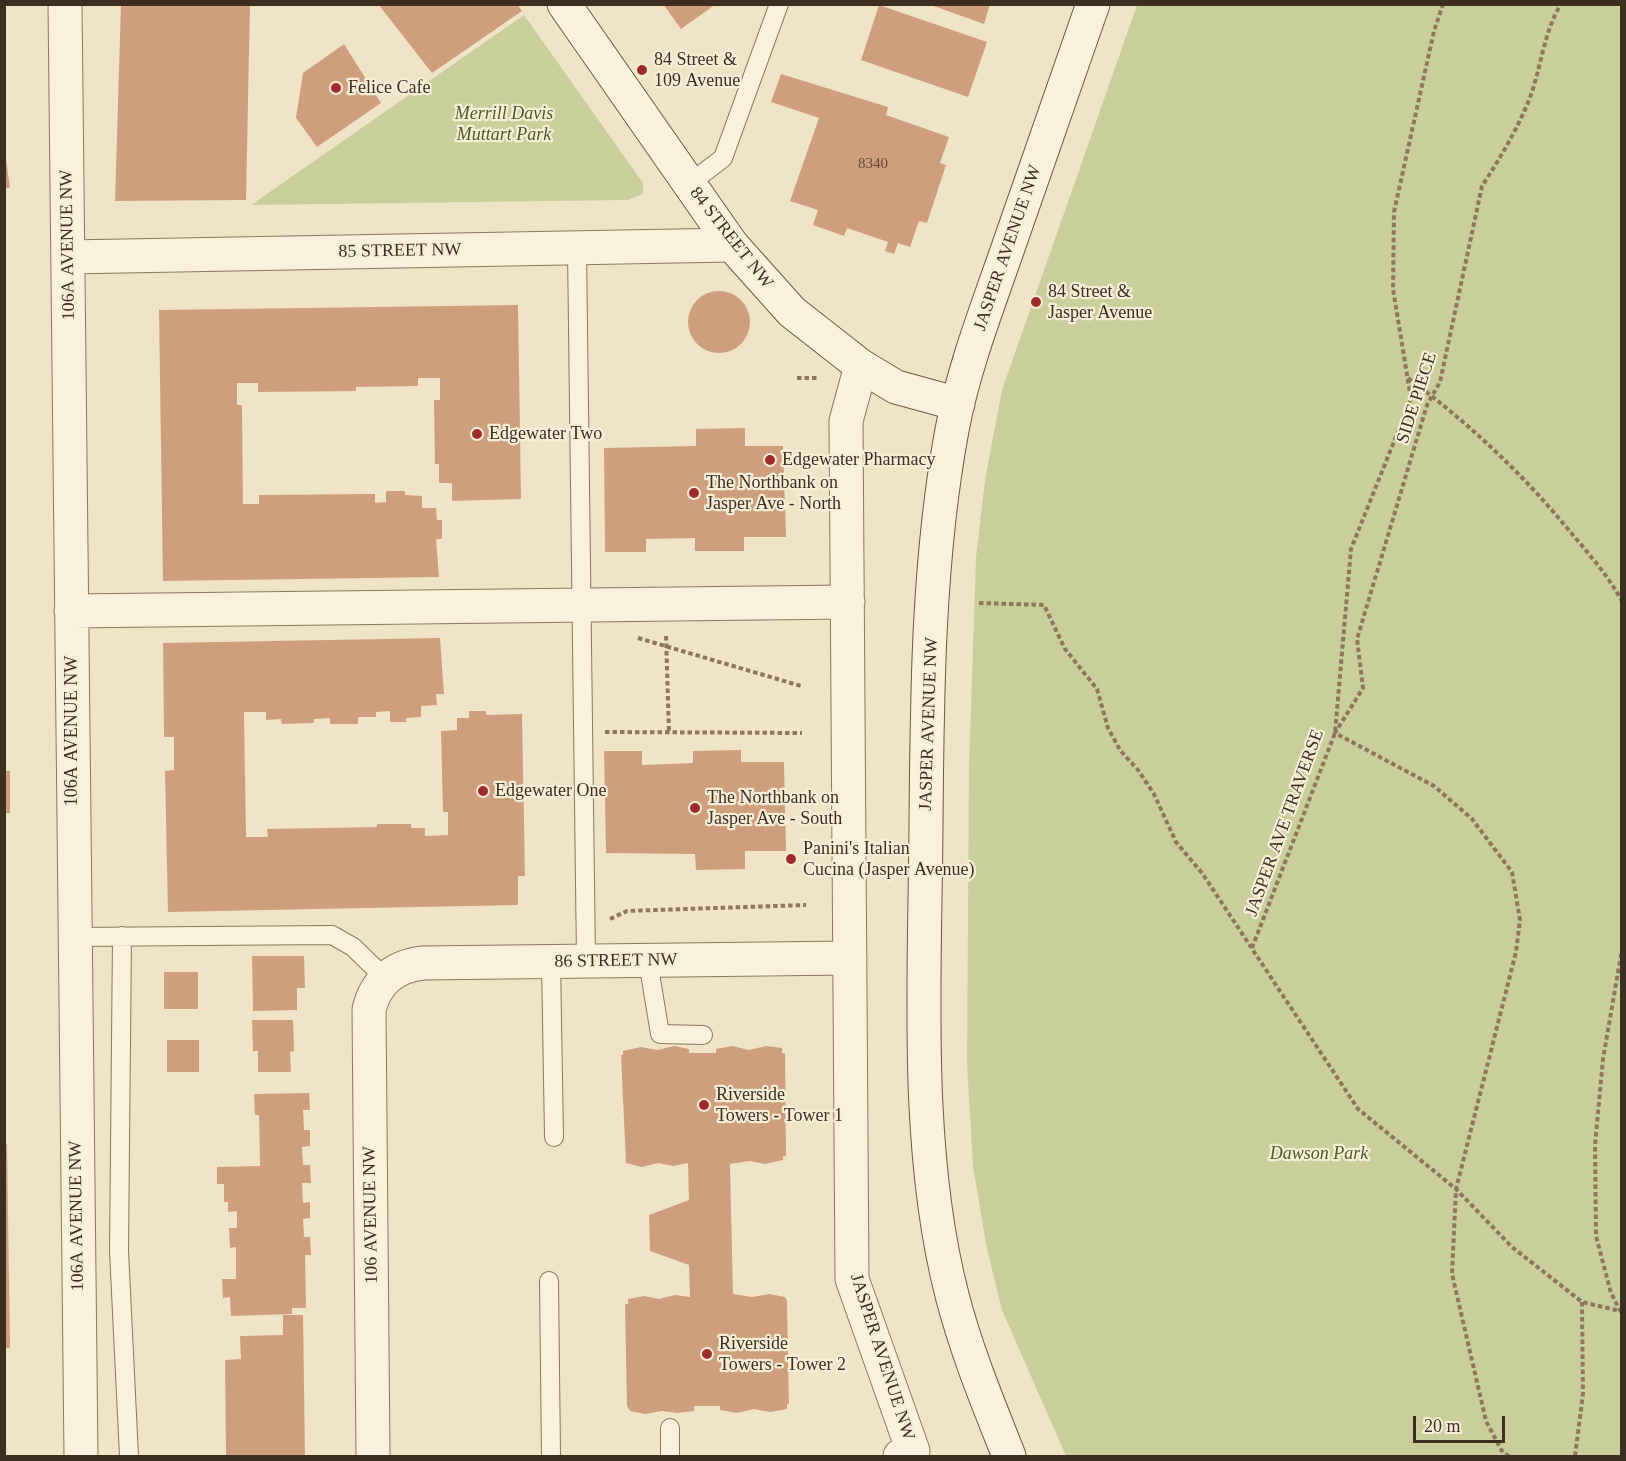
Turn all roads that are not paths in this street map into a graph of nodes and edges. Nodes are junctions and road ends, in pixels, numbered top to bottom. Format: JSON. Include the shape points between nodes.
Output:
{"nodes":[{"id":1,"x":65,"y":4,"type":"edge"},
{"id":2,"x":564,"y":4,"type":"edge"},
{"id":3,"x":779,"y":4,"type":"edge"},
{"id":4,"x":1093,"y":4,"type":"edge"},
{"id":5,"x":689,"y":184,"type":"junction"},
{"id":6,"x":732,"y":245,"type":"junction"},
{"id":7,"x":577,"y":248,"type":"junction"},
{"id":8,"x":68,"y":257,"type":"junction"},
{"id":9,"x":861,"y":366,"type":"junction"},
{"id":10,"x":958,"y":404,"type":"junction"},
{"id":11,"x":848,"y":603,"type":"junction"},
{"id":12,"x":582,"y":606,"type":"junction"},
{"id":13,"x":71,"y":611,"type":"junction"},
{"id":14,"x":122,"y":936,"type":"junction"},
{"id":15,"x":74,"y":937,"type":"junction"},
{"id":16,"x":850,"y":958,"type":"junction"},
{"id":17,"x":648,"y":960,"type":"junction"},
{"id":18,"x":551,"y":961,"type":"junction"},
{"id":19,"x":586,"y":962,"type":"junction"},
{"id":20,"x":386,"y":979,"type":"junction"},
{"id":21,"x":703,"y":1035,"type":"dead end"},
{"id":22,"x":554,"y":1137,"type":"dead end"},
{"id":23,"x":549,"y":1281,"type":"dead end"},
{"id":24,"x":669,"y":1428,"type":"dead end"},
{"id":25,"x":907,"y":1454,"type":"edge"},
{"id":26,"x":81,"y":1456,"type":"edge"},
{"id":27,"x":129,"y":1456,"type":"edge"},
{"id":28,"x":373,"y":1456,"type":"edge"},
{"id":29,"x":551,"y":1456,"type":"edge"},
{"id":30,"x":670,"y":1456,"type":"edge"},
{"id":31,"x":1010,"y":1456,"type":"edge"}],
"edges":[{"from":1,"to":8,"type":"street","name":"106A AVENUE NW"},
{"from":2,"to":5,"type":"street","name":"84 STREET NW"},
{"from":3,"to":5,"type":"lane","via":[[723,158]]},
{"from":4,"to":10,"type":"street","name":"JASPER AVENUE NW","via":[[967,364]]},
{"from":5,"to":6,"type":"street","name":"84 STREET NW"},
{"from":6,"to":7,"type":"street","name":"85 STREET NW"},
{"from":6,"to":9,"type":"street","name":"84 STREET NW","via":[[792,312]]},
{"from":7,"to":8,"type":"street","name":"85 STREET NW"},
{"from":7,"to":12,"type":"lane"},
{"from":8,"to":13,"type":"street","name":"106A AVENUE NW"},
{"from":9,"to":10,"type":"street","name":"84 STREET NW","via":[[896,387]]},
{"from":9,"to":11,"type":"street","name":"JASPER AVENUE NW","via":[[846,420]]},
{"from":10,"to":31,"type":"street","name":"JASPER AVENUE NW","via":[[942,501],[930,669],[925,991],[930,1140],[937,1217],[952,1293],[974,1368]]},
{"from":11,"to":12,"type":"street"},
{"from":11,"to":16,"type":"street","name":"JASPER AVENUE NW"},
{"from":12,"to":13,"type":"street"},
{"from":12,"to":19,"type":"lane"},
{"from":13,"to":15,"type":"street","name":"106A AVENUE NW"},
{"from":14,"to":15,"type":"lane"},
{"from":14,"to":20,"type":"lane","via":[[332,935],[353,947]]},
{"from":14,"to":27,"type":"lane","via":[[119,1251]]},
{"from":15,"to":26,"type":"street","name":"106A AVENUE NW"},
{"from":16,"to":17,"type":"street","name":"86 STREET NW"},
{"from":16,"to":25,"type":"street","name":"JASPER AVENUE NW","via":[[852,1280]]},
{"from":17,"to":19,"type":"street","name":"86 STREET NW"},
{"from":17,"to":21,"type":"lane","via":[[660,1034]]},
{"from":18,"to":19,"type":"street","name":"86 STREET NW"},
{"from":18,"to":20,"type":"street","name":"86 STREET NW","via":[[423,963],[410,965]]},
{"from":18,"to":22,"type":"lane"},
{"from":20,"to":28,"type":"street","name":"106 AVENUE NW","via":[[373,994],[369,1010]]},
{"from":23,"to":29,"type":"lane"},
{"from":24,"to":30,"type":"lane"}]}
